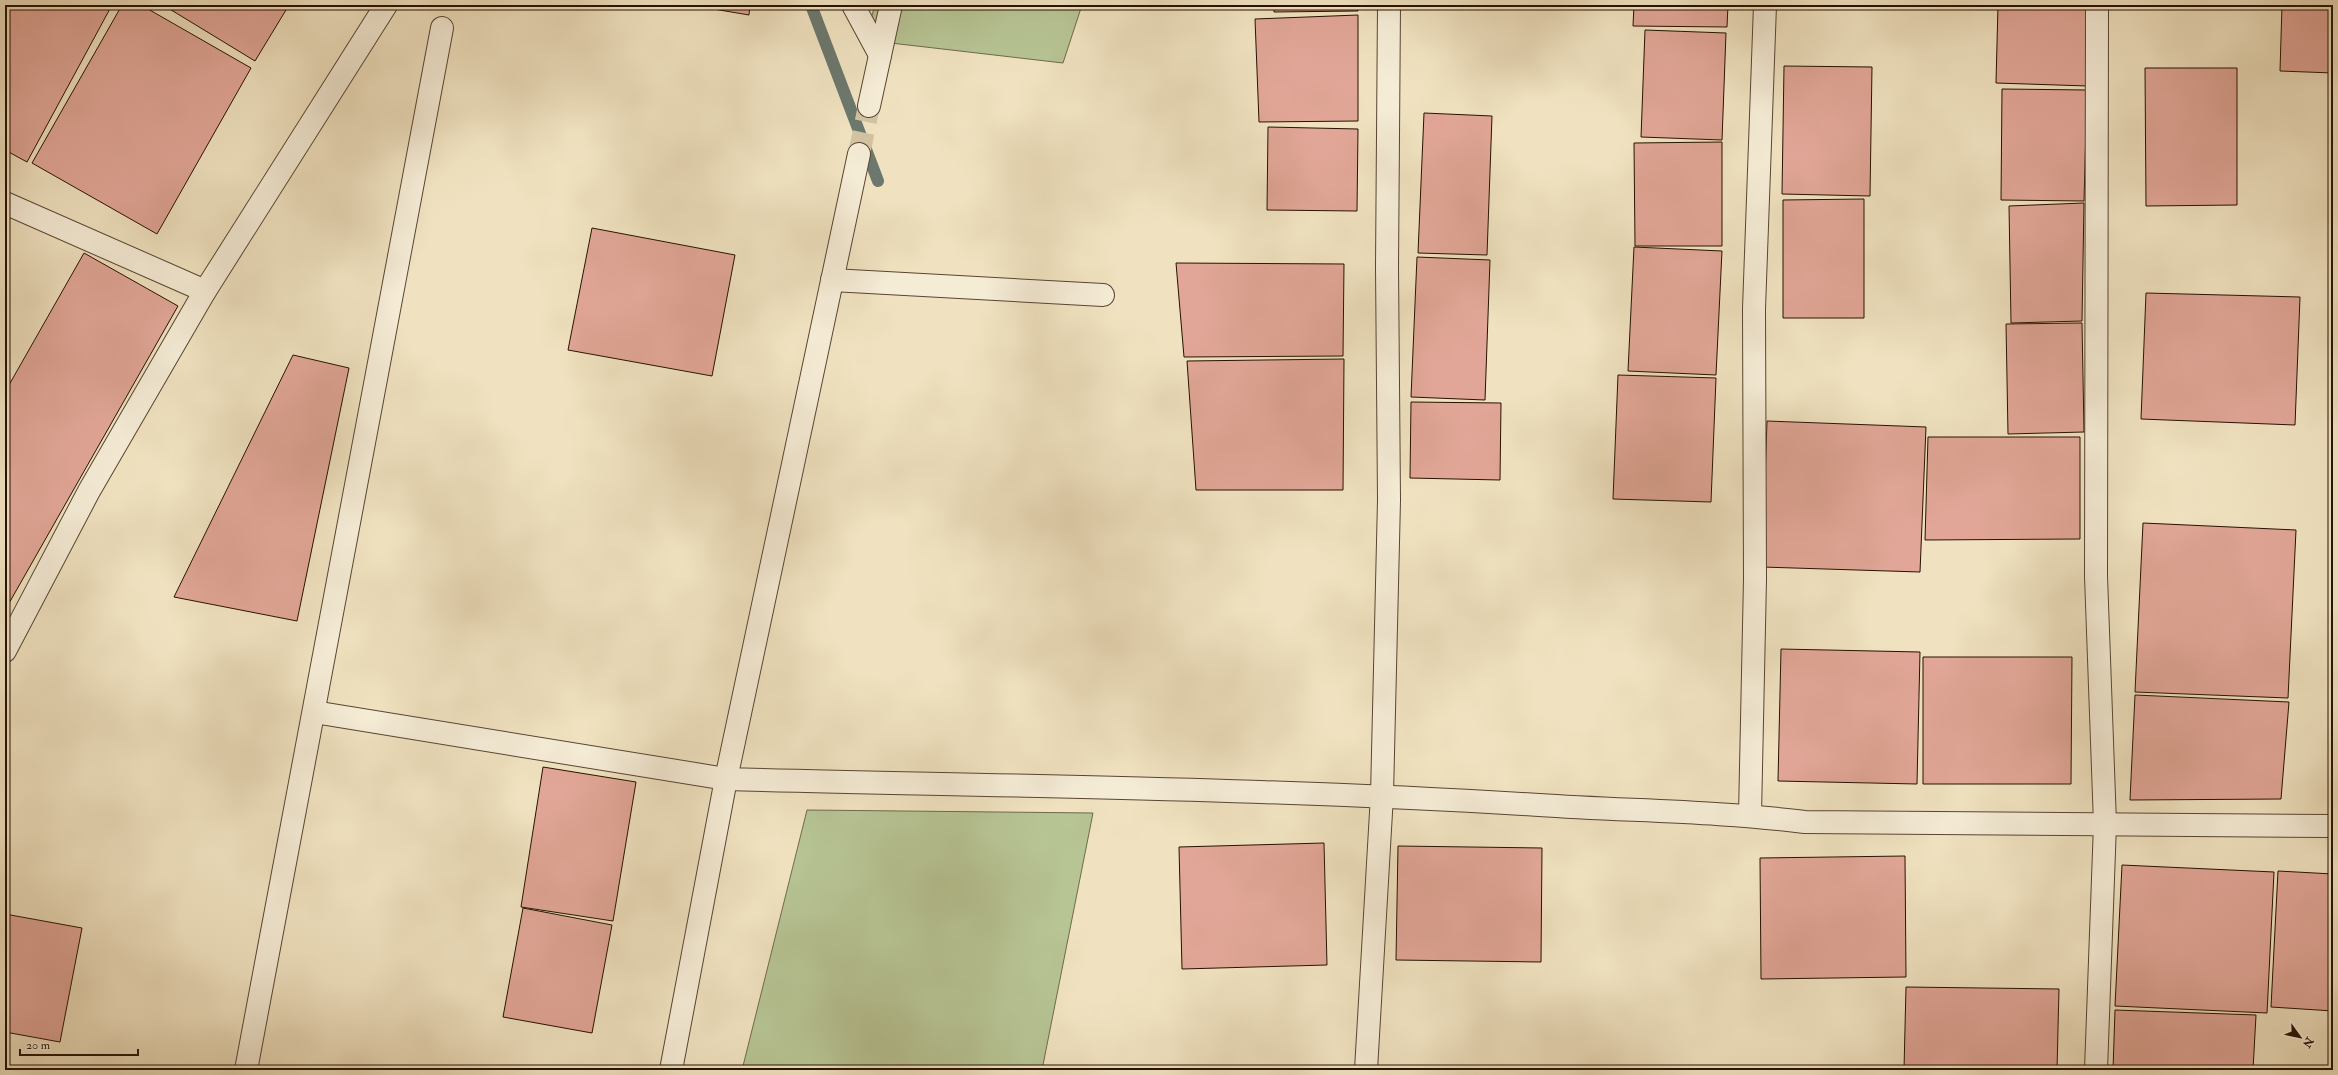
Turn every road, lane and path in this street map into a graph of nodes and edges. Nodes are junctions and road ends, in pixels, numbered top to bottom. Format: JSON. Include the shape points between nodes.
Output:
{"nodes":[{"id":1,"x":386,"y":5,"type":"edge"},
{"id":2,"x":853,"y":5,"type":"edge"},
{"id":3,"x":891,"y":5,"type":"edge"},
{"id":4,"x":1389,"y":5,"type":"edge"},
{"id":5,"x":1765,"y":5,"type":"edge"},
{"id":6,"x":2097,"y":5,"type":"edge"},
{"id":7,"x":442,"y":28,"type":"dead end"},
{"id":8,"x":880,"y":55,"type":"junction"},
{"id":9,"x":869,"y":106,"type":"tunnel mouth"},
{"id":10,"x":859,"y":154,"type":"tunnel mouth"},
{"id":11,"x":5,"y":203,"type":"edge"},
{"id":12,"x":832,"y":280,"type":"junction"},
{"id":13,"x":205,"y":291,"type":"junction"},
{"id":14,"x":1103,"y":296,"type":"dead end"},
{"id":15,"x":5,"y":652,"type":"edge"},
{"id":16,"x":314,"y":712,"type":"junction"},
{"id":17,"x":726,"y":779,"type":"junction"},
{"id":18,"x":1382,"y":795,"type":"junction"},
{"id":19,"x":1750,"y":815,"type":"junction"},
{"id":20,"x":2105,"y":824,"type":"junction"},
{"id":21,"x":2333,"y":826,"type":"edge"},
{"id":22,"x":246,"y":1070,"type":"edge"},
{"id":23,"x":672,"y":1070,"type":"edge"},
{"id":24,"x":1366,"y":1070,"type":"edge"},
{"id":25,"x":2096,"y":1070,"type":"edge"}],
"edges":[{"from":1,"to":13,"type":"street"},
{"from":2,"to":8,"type":"street"},
{"from":3,"to":8,"type":"street"},
{"from":4,"to":18,"type":"street","via":[[1389,500]]},
{"from":5,"to":19,"type":"street","via":[[1754,309],[1755,579]]},
{"from":6,"to":20,"type":"street","via":[[2096,576]]},
{"from":7,"to":16,"type":"street"},
{"from":8,"to":9,"type":"street"},
{"from":10,"to":12,"type":"street"},
{"from":11,"to":13,"type":"street"},
{"from":12,"to":14,"type":"street"},
{"from":12,"to":17,"type":"street"},
{"from":13,"to":15,"type":"street","via":[[88,491]]},
{"from":16,"to":17,"type":"street"},
{"from":16,"to":22,"type":"street"},
{"from":17,"to":18,"type":"street"},
{"from":17,"to":23,"type":"street"},
{"from":18,"to":19,"type":"street"},
{"from":18,"to":24,"type":"street"},
{"from":19,"to":20,"type":"street","via":[[1805,822]]},
{"from":20,"to":21,"type":"street"},
{"from":20,"to":25,"type":"street"}]}
